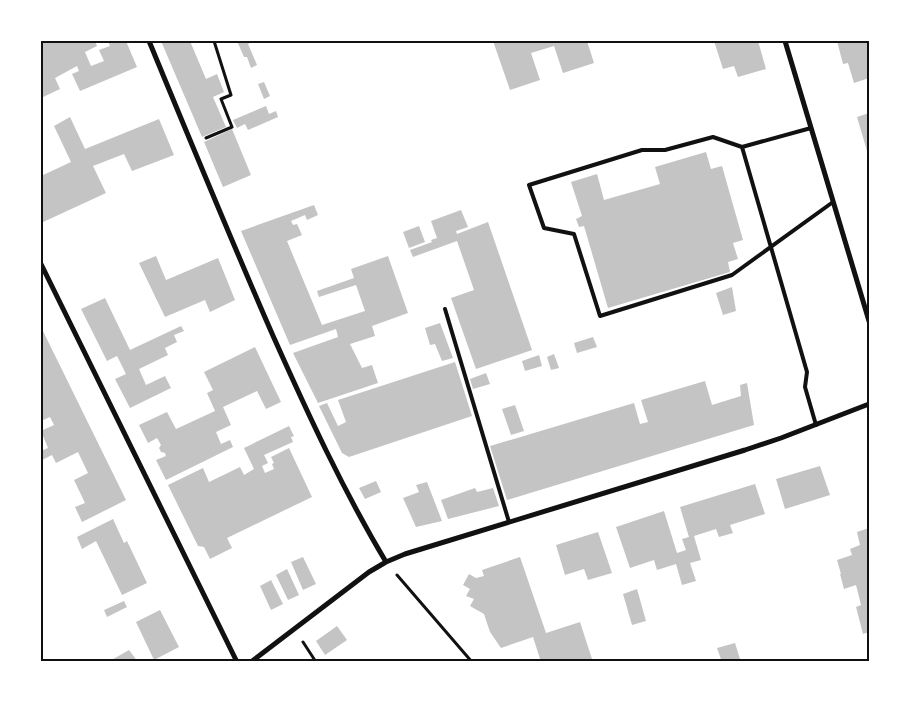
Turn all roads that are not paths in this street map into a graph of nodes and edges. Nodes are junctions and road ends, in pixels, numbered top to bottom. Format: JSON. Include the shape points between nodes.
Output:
{"nodes":[{"id":1,"x":149,"y":41,"type":"edge"},
{"id":2,"x":785,"y":41,"type":"edge"},
{"id":3,"x":811,"y":128,"type":"junction"},
{"id":4,"x":742,"y":147,"type":"junction"},
{"id":5,"x":833,"y":202,"type":"junction"},
{"id":6,"x":771,"y":247,"type":"junction"},
{"id":7,"x":41,"y":264,"type":"edge"},
{"id":8,"x":445,"y":309,"type":"dead end"},
{"id":9,"x":869,"y":321,"type":"edge"},
{"id":10,"x":869,"y":404,"type":"edge"},
{"id":11,"x":816,"y":425,"type":"junction"},
{"id":12,"x":509,"y":522,"type":"junction"},
{"id":13,"x":386,"y":562,"type":"junction"},
{"id":14,"x":237,"y":662,"type":"edge"},
{"id":15,"x":251,"y":662,"type":"edge"}],
"edges":[{"from":1,"to":13,"type":"street","via":[[299,394]]},
{"from":2,"to":3,"type":"street"},
{"from":3,"to":4,"type":"lane"},
{"from":3,"to":5,"type":"street"},
{"from":4,"to":6,"type":"lane"},
{"from":4,"to":6,"type":"lane","via":[[713,137],[665,150],[642,150],[529,185],[544,228],[574,234],[600,316],[732,276]]},
{"from":5,"to":6,"type":"lane"},
{"from":5,"to":9,"type":"street"},
{"from":6,"to":11,"type":"lane","via":[[807,372],[805,387]]},
{"from":7,"to":14,"type":"street"},
{"from":8,"to":12,"type":"lane"},
{"from":10,"to":11,"type":"street"},
{"from":11,"to":12,"type":"street"},
{"from":12,"to":13,"type":"street"},
{"from":13,"to":15,"type":"street"}]}
